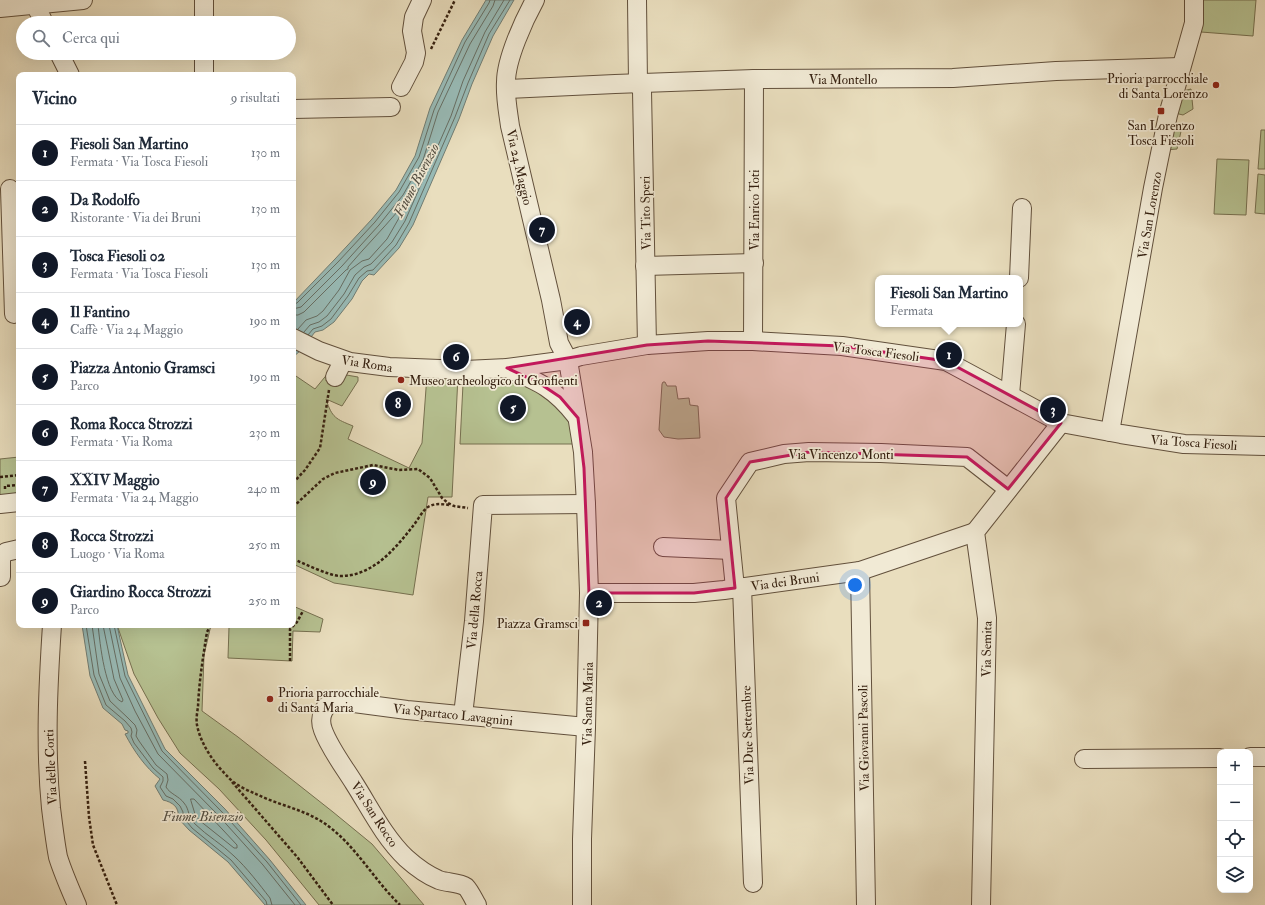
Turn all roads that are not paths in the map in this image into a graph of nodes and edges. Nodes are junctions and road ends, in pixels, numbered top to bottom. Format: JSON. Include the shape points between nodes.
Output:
{"nodes":[{"id":1,"x":83,"y":0,"type":"edge"},
{"id":2,"x":204,"y":0,"type":"edge"},
{"id":3,"x":422,"y":0,"type":"edge"},
{"id":4,"x":535,"y":0,"type":"edge"},
{"id":5,"x":637,"y":0,"type":"edge"},
{"id":6,"x":1194,"y":0,"type":"edge"},
{"id":7,"x":34,"y":3,"type":"edge"},
{"id":8,"x":0,"y":8,"type":"edge"},
{"id":9,"x":40,"y":16,"type":"edge"},
{"id":10,"x":204,"y":16,"type":"edge"},
{"id":11,"x":62,"y":60,"type":"edge"},
{"id":12,"x":204,"y":60,"type":"edge"},
{"id":13,"x":1180,"y":68,"type":"junction"},
{"id":14,"x":68,"y":72,"type":"edge"},
{"id":15,"x":204,"y":72,"type":"edge"},
{"id":16,"x":754,"y":79,"type":"junction"},
{"id":17,"x":638,"y":83,"type":"junction"},
{"id":18,"x":402,"y":87,"type":"dead end"},
{"id":19,"x":506,"y":89,"type":"junction"},
{"id":20,"x":391,"y":107,"type":"dead end"},
{"id":21,"x":296,"y":109,"type":"edge"},
{"id":22,"x":10,"y":189,"type":"dead end"},
{"id":23,"x":1022,"y":208,"type":"dead end"},
{"id":24,"x":754,"y":263,"type":"junction"},
{"id":25,"x":645,"y":266,"type":"junction"},
{"id":26,"x":1019,"y":275,"type":"edge"},
{"id":27,"x":11,"y":314,"type":"edge"},
{"id":28,"x":1016,"y":327,"type":"edge"},
{"id":29,"x":296,"y":340,"type":"edge"},
{"id":30,"x":754,"y":341,"type":"junction"},
{"id":31,"x":647,"y":345,"type":"junction"},
{"id":32,"x":344,"y":360,"type":"junction"},
{"id":33,"x":568,"y":360,"type":"junction"},
{"id":34,"x":507,"y":368,"type":"junction"},
{"id":35,"x":335,"y":376,"type":"road end"},
{"id":36,"x":1010,"y":395,"type":"junction"},
{"id":37,"x":578,"y":418,"type":"junction"},
{"id":38,"x":1061,"y":423,"type":"junction"},
{"id":39,"x":1110,"y":432,"type":"junction"},
{"id":40,"x":1265,"y":446,"type":"edge"},
{"id":41,"x":1008,"y":489,"type":"junction"},
{"id":42,"x":16,"y":502,"type":"edge"},
{"id":43,"x":0,"y":504,"type":"edge"},
{"id":44,"x":586,"y":504,"type":"junction"},
{"id":45,"x":975,"y":532,"type":"junction"},
{"id":46,"x":663,"y":547,"type":"dead end"},
{"id":47,"x":16,"y":550,"type":"edge"},
{"id":48,"x":731,"y":550,"type":"junction"},
{"id":49,"x":860,"y":571,"type":"junction"},
{"id":50,"x":1,"y":577,"type":"edge"},
{"id":51,"x":739,"y":588,"type":"junction"},
{"id":52,"x":589,"y":592,"type":"junction"},
{"id":53,"x":52,"y":628,"type":"edge"},
{"id":54,"x":323,"y":711,"type":"joint"},
{"id":55,"x":463,"y":715,"type":"junction"},
{"id":56,"x":586,"y":727,"type":"junction"},
{"id":57,"x":1253,"y":757,"type":"edge"},
{"id":58,"x":1265,"y":757,"type":"edge"},
{"id":59,"x":1217,"y":758,"type":"edge"},
{"id":60,"x":1084,"y":759,"type":"dead end"},
{"id":61,"x":753,"y":883,"type":"dead end"},
{"id":62,"x":77,"y":905,"type":"edge"},
{"id":63,"x":478,"y":905,"type":"edge"},
{"id":64,"x":582,"y":905,"type":"edge"},
{"id":65,"x":866,"y":905,"type":"edge"},
{"id":66,"x":981,"y":905,"type":"edge"}],
"edges":[{"from":1,"to":7,"type":"street"},
{"from":2,"to":10,"type":"street"},
{"from":3,"to":18,"type":"street","via":[[414,17],[412,31],[416,53],[414,62]]},
{"from":4,"to":19,"type":"street","name":"Via 24 Maggio","via":[[514,45],[506,73]]},
{"from":5,"to":17,"type":"street","name":"Via Tito Speri"},
{"from":6,"to":13,"type":"street","name":"Via San Lorenzo","via":[[1194,23]]},
{"from":7,"to":8,"type":"street"},
{"from":7,"to":9,"type":"street"},
{"from":11,"to":14,"type":"street"},
{"from":12,"to":15,"type":"street"},
{"from":13,"to":16,"type":"street","name":"Via Montello","via":[[1056,70],[953,78]]},
{"from":13,"to":39,"type":"street","name":"Via San Lorenzo","via":[[1153,188]]},
{"from":16,"to":17,"type":"street","name":"Via Montello"},
{"from":16,"to":24,"type":"street","name":"Via Enrico Toti"},
{"from":17,"to":19,"type":"street","name":"Via Montello"},
{"from":17,"to":25,"type":"street","name":"Via Tito Speri","via":[[642,92]]},
{"from":19,"to":33,"type":"street","name":"Via 24 Maggio","via":[[510,126],[559,343]]},
{"from":20,"to":21,"type":"street"},
{"from":22,"to":27,"type":"street"},
{"from":23,"to":26,"type":"street"},
{"from":24,"to":25,"type":"street"},
{"from":24,"to":30,"type":"street","name":"Via Enrico Toti"},
{"from":25,"to":31,"type":"street","name":"Via Tito Speri"},
{"from":28,"to":36,"type":"street"},
{"from":29,"to":32,"type":"street","name":"Via Roma"},
{"from":30,"to":31,"type":"street","name":"Via Tosca Fiesoli"},
{"from":30,"to":36,"type":"street","name":"Via Tosca Fiesoli","via":[[842,346],[940,359]]},
{"from":31,"to":33,"type":"street","name":"Via Tosca Fiesoli"},
{"from":32,"to":34,"type":"street","name":"Via Roma","via":[[389,367],[465,370]]},
{"from":32,"to":35,"type":"street"},
{"from":33,"to":34,"type":"street","via":[[555,371],[544,375]]},
{"from":33,"to":37,"type":"street","name":"Via 24 Maggio"},
{"from":34,"to":37,"type":"street","via":[[546,386],[560,397]]},
{"from":36,"to":38,"type":"street","name":"Via Tosca Fiesoli"},
{"from":37,"to":44,"type":"street","name":"Via Santa Maria"},
{"from":38,"to":39,"type":"street","name":"Via Tosca Fiesoli"},
{"from":38,"to":41,"type":"street"},
{"from":39,"to":40,"type":"street","name":"Via Tosca Fiesoli","via":[[1184,444]]},
{"from":41,"to":45,"type":"street"},
{"from":41,"to":48,"type":"street","name":"Via Vincenzo Monti","via":[[967,457],[881,453],[784,454],[750,462],[726,498]]},
{"from":42,"to":43,"type":"street"},
{"from":44,"to":52,"type":"street","name":"Via Santa Maria"},
{"from":44,"to":55,"type":"street","name":"Via della Rocca","via":[[483,508]]},
{"from":45,"to":49,"type":"street","name":"Via dei Bruni"},
{"from":45,"to":66,"type":"street","name":"Via Semita","via":[[987,618]]},
{"from":46,"to":48,"type":"street"},
{"from":47,"to":50,"type":"street","via":[[6,552],[1,557]]},
{"from":48,"to":51,"type":"street","name":"Via Vincenzo Monti"},
{"from":49,"to":51,"type":"street","name":"Via dei Bruni"},
{"from":49,"to":65,"type":"street","name":"Via Giovanni Pascoli"},
{"from":51,"to":52,"type":"street","name":"Via dei Bruni","via":[[694,593]]},
{"from":51,"to":61,"type":"street","name":"Via Due Settembre"},
{"from":52,"to":56,"type":"street","name":"Via Santa Maria"},
{"from":53,"to":62,"type":"street","name":"Via delle Corti","via":[[47,735],[49,788],[59,858]]},
{"from":54,"to":55,"type":"street","name":"Via Spartaco Lavagnini","via":[[332,702],[339,701]]},
{"from":54,"to":63,"type":"street","name":"Via San Rocco","via":[[323,730],[393,845],[424,872],[440,880],[466,887]]},
{"from":55,"to":56,"type":"street","name":"Via Spartaco Lavagnini"},
{"from":56,"to":64,"type":"street","name":"Via Santa Maria"},
{"from":57,"to":58,"type":"street"},
{"from":59,"to":60,"type":"street"}]}
